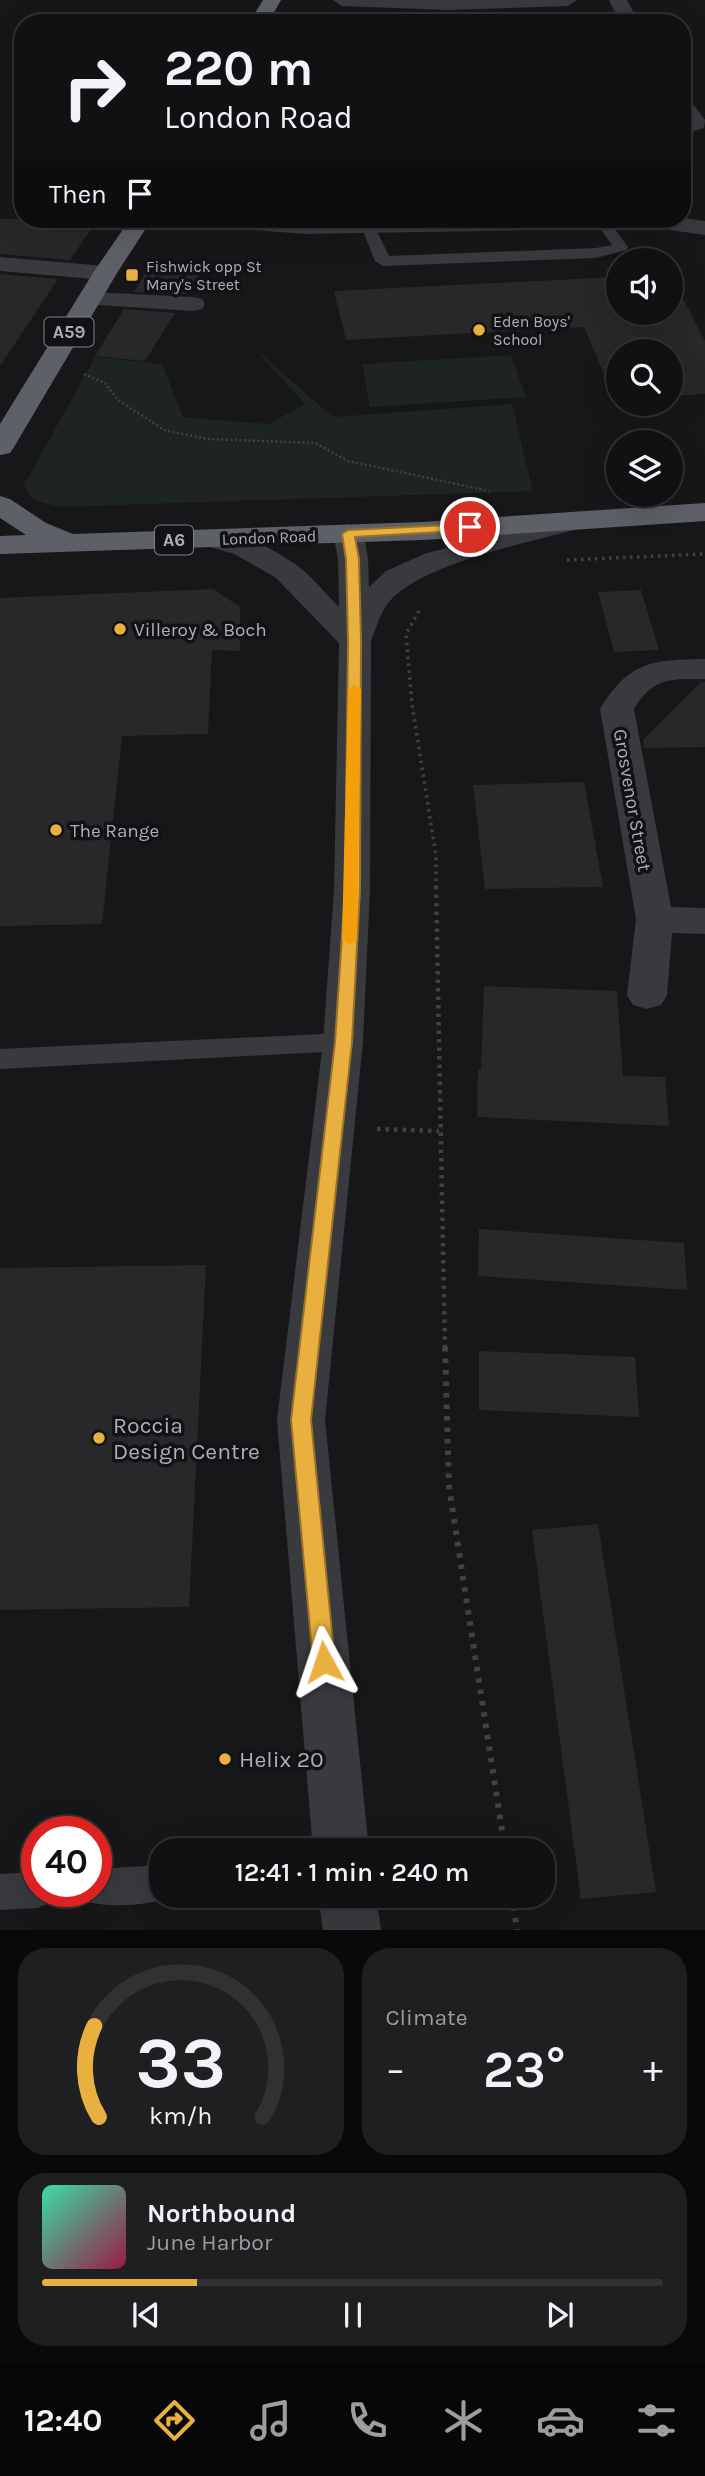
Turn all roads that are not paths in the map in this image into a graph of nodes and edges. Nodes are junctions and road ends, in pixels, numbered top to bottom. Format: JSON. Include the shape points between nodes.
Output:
{"nodes":[{"id":1,"x":342,"y":0,"type":"edge"},
{"id":2,"x":568,"y":0,"type":"edge"},
{"id":3,"x":135,"y":228,"type":"edge"},
{"id":4,"x":369,"y":228,"type":"edge"},
{"id":5,"x":607,"y":228,"type":"edge"},
{"id":6,"x":0,"y":264,"type":"edge"},
{"id":7,"x":105,"y":273,"type":"junction"},
{"id":8,"x":90,"y":299,"type":"junction"},
{"id":9,"x":193,"y":304,"type":"dead end"},
{"id":10,"x":0,"y":447,"type":"edge"},
{"id":11,"x":0,"y":505,"type":"edge"},
{"id":12,"x":705,"y":513,"type":"edge"},
{"id":13,"x":579,"y":520,"type":"junction"},
{"id":14,"x":348,"y":534,"type":"junction"},
{"id":15,"x":213,"y":539,"type":"junction"},
{"id":16,"x":70,"y":542,"type":"junction"},
{"id":17,"x":0,"y":545,"type":"edge"},
{"id":18,"x":355,"y":641,"type":"junction"},
{"id":19,"x":705,"y":669,"type":"edge"},
{"id":20,"x":655,"y":919,"type":"junction"},
{"id":21,"x":705,"y":921,"type":"edge"},
{"id":22,"x":647,"y":995,"type":"dead end"},
{"id":23,"x":344,"y":1042,"type":"junction"},
{"id":24,"x":0,"y":1059,"type":"edge"},
{"id":25,"x":340,"y":1838,"type":"edge"},
{"id":26,"x":149,"y":1884,"type":"edge"},
{"id":27,"x":112,"y":1886,"type":"edge"},
{"id":28,"x":21,"y":1891,"type":"edge"},
{"id":29,"x":0,"y":1892,"type":"edge"},
{"id":30,"x":349,"y":1908,"type":"edge"},
{"id":31,"x":352,"y":1930,"type":"edge"}],
"edges":[{"from":1,"to":2,"type":"street","via":[[448,4]]},
{"from":3,"to":7,"type":"highway","number":"A59"},
{"from":4,"to":5,"type":"lane","via":[[383,261],[596,254],[621,247]]},
{"from":6,"to":7,"type":"street"},
{"from":7,"to":8,"type":"highway","number":"A59"},
{"from":8,"to":9,"type":"street"},
{"from":8,"to":10,"type":"highway","number":"A59"},
{"from":11,"to":16,"type":"highway","via":[[37,529]]},
{"from":12,"to":13,"type":"highway","name":"London Road","number":"A6"},
{"from":13,"to":14,"type":"highway","name":"London Road","number":"A6"},
{"from":13,"to":18,"type":"street","via":[[435,560],[397,577],[373,600]]},
{"from":14,"to":15,"type":"highway","name":"London Road","number":"A6"},
{"from":14,"to":18,"type":"street"},
{"from":15,"to":16,"type":"highway","name":"London Road","number":"A6"},
{"from":15,"to":18,"type":"street","via":[[245,548],[286,571]]},
{"from":16,"to":17,"type":"highway","name":"London Road","number":"A6"},
{"from":18,"to":23,"type":"street","via":[[352,890]]},
{"from":19,"to":20,"type":"street","name":"Grosvenor Street","via":[[656,671],[629,687],[617,709]]},
{"from":20,"to":21,"type":"street"},
{"from":20,"to":22,"type":"street","name":"Grosvenor Street"},
{"from":23,"to":24,"type":"lane"},
{"from":23,"to":25,"type":"street","via":[[301,1420]]},
{"from":26,"to":27,"type":"lane"},
{"from":28,"to":29,"type":"lane"},
{"from":30,"to":31,"type":"street"}]}
